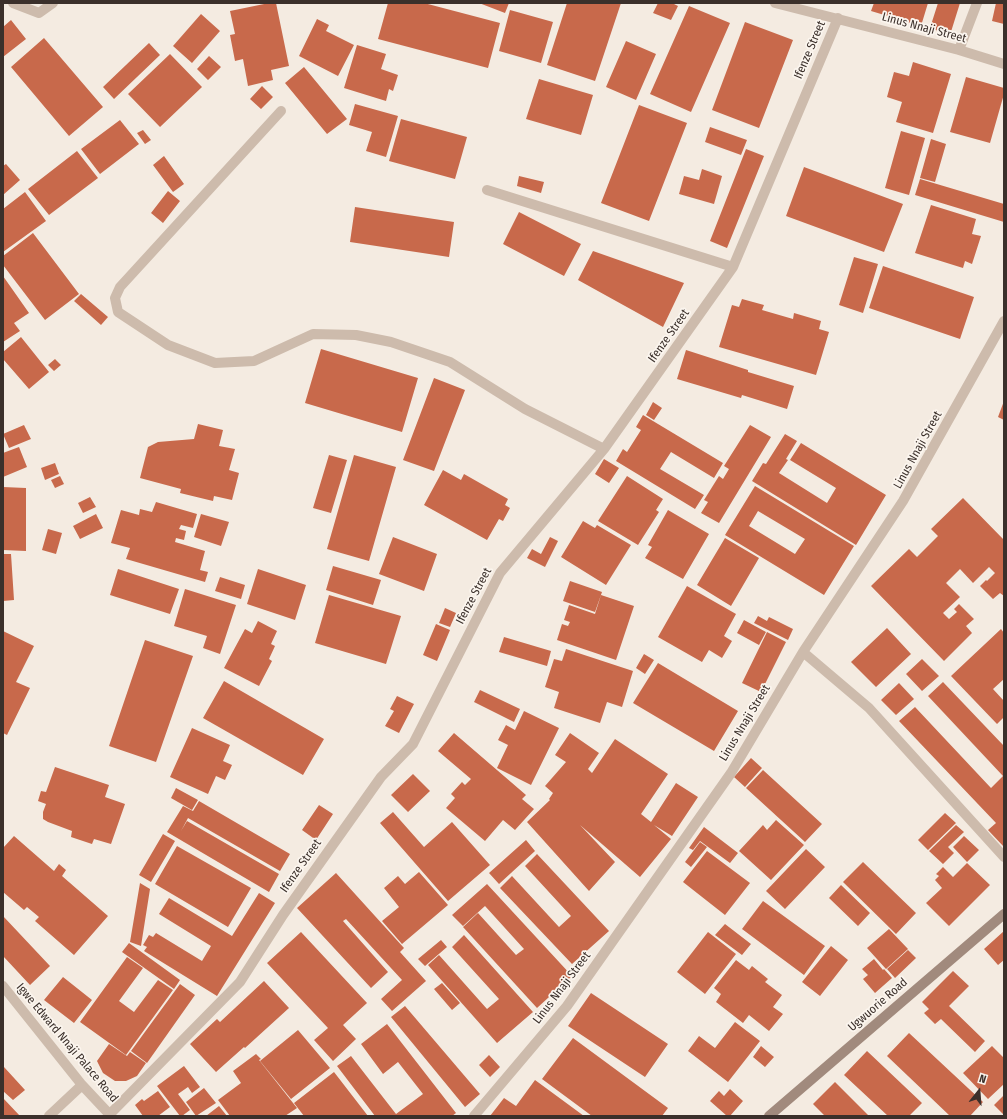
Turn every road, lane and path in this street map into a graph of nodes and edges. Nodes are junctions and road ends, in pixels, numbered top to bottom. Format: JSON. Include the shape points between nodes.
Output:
{"nodes":[{"id":1,"x":13,"y":3,"type":"edge"},
{"id":2,"x":53,"y":3,"type":"edge"},
{"id":3,"x":776,"y":3,"type":"edge"},
{"id":4,"x":977,"y":3,"type":"edge"},
{"id":5,"x":838,"y":18,"type":"junction"},
{"id":6,"x":959,"y":50,"type":"junction"},
{"id":7,"x":1004,"y":64,"type":"edge"},
{"id":8,"x":281,"y":111,"type":"dead end"},
{"id":9,"x":487,"y":190,"type":"dead end"},
{"id":10,"x":733,"y":268,"type":"junction"},
{"id":11,"x":1004,"y":321,"type":"edge"},
{"id":12,"x":604,"y":449,"type":"junction"},
{"id":13,"x":803,"y":652,"type":"junction"},
{"id":14,"x":1004,"y":857,"type":"edge"},
{"id":15,"x":1004,"y":914,"type":"edge"},
{"id":16,"x":3,"y":986,"type":"edge"},
{"id":17,"x":82,"y":1085,"type":"junction"},
{"id":18,"x":110,"y":1115,"type":"edge"},
{"id":19,"x":49,"y":1116,"type":"edge"},
{"id":20,"x":474,"y":1116,"type":"edge"},
{"id":21,"x":769,"y":1116,"type":"edge"}],
"edges":[{"from":1,"to":2,"type":"street","via":[[39,13]]},
{"from":3,"to":5,"type":"street","name":"Linus Nnaji Street"},
{"from":4,"to":6,"type":"street"},
{"from":5,"to":6,"type":"street","name":"Linus Nnaji Street"},
{"from":5,"to":10,"type":"street","name":"Ifenze Street"},
{"from":6,"to":7,"type":"street","name":"Linus Nnaji Street"},
{"from":8,"to":12,"type":"street","via":[[120,287],[114,298],[118,312],[168,345],[216,363],[254,361],[313,334],[356,335],[391,342],[450,362],[525,409]]},
{"from":9,"to":10,"type":"street"},
{"from":10,"to":12,"type":"street","name":"Ifenze Street"},
{"from":11,"to":13,"type":"street","name":"Linus Nnaji Street","via":[[903,501]]},
{"from":12,"to":18,"type":"street","name":"Ifenze Street","via":[[500,573],[413,744],[381,777],[282,915],[240,982]]},
{"from":13,"to":14,"type":"street","via":[[869,708]]},
{"from":13,"to":20,"type":"street","name":"Linus Nnaji Street","via":[[731,773],[572,999]]},
{"from":15,"to":21,"type":"street","name":"Ugwuorie Road"},
{"from":16,"to":17,"type":"street","name":"Igwe Edward Nnaji Palace Road"},
{"from":17,"to":18,"type":"street","name":"Igwe Edward Nnaji Palace Road"},
{"from":17,"to":19,"type":"street"}]}
